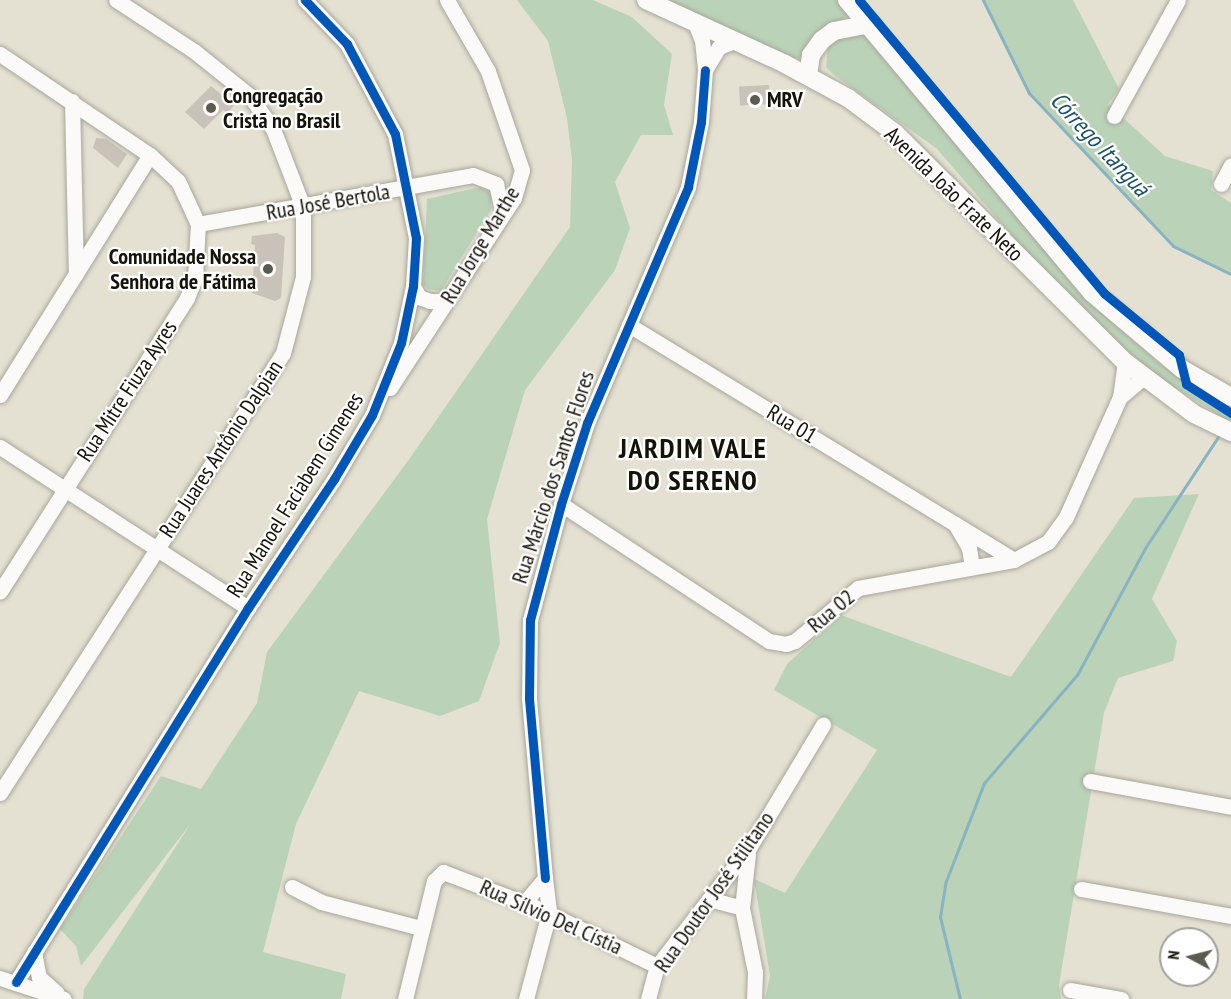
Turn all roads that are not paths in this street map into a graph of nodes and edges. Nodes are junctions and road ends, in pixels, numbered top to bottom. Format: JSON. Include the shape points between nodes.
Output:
{"nodes":[{"id":1,"x":116,"y":0,"type":"edge"},
{"id":2,"x":305,"y":0,"type":"edge"},
{"id":3,"x":447,"y":0,"type":"edge"},
{"id":4,"x":646,"y":0,"type":"edge"},
{"id":5,"x":847,"y":0,"type":"edge"},
{"id":6,"x":1178,"y":0,"type":"edge"},
{"id":7,"x":695,"y":22,"type":"junction"},
{"id":8,"x":869,"y":24,"type":"junction"},
{"id":9,"x":734,"y":41,"type":"junction"},
{"id":10,"x":0,"y":54,"type":"edge"},
{"id":11,"x":705,"y":70,"type":"junction"},
{"id":12,"x":808,"y":76,"type":"junction"},
{"id":13,"x":72,"y":101,"type":"junction"},
{"id":14,"x":96,"y":116,"type":"junction"},
{"id":15,"x":1114,"y":116,"type":"dead end"},
{"id":16,"x":74,"y":146,"type":"junction"},
{"id":17,"x":150,"y":155,"type":"junction"},
{"id":18,"x":1231,"y":165,"type":"edge"},
{"id":19,"x":1221,"y":184,"type":"dead end"},
{"id":20,"x":409,"y":188,"type":"junction"},
{"id":21,"x":303,"y":207,"type":"junction"},
{"id":22,"x":503,"y":214,"type":"junction"},
{"id":23,"x":198,"y":225,"type":"junction"},
{"id":24,"x":76,"y":274,"type":"junction"},
{"id":25,"x":413,"y":286,"type":"junction"},
{"id":26,"x":451,"y":294,"type":"junction"},
{"id":27,"x":629,"y":325,"type":"junction"},
{"id":28,"x":1125,"y":362,"type":"junction"},
{"id":29,"x":1144,"y":377,"type":"junction"},
{"id":30,"x":6,"y":378,"type":"edge"},
{"id":31,"x":0,"y":395,"type":"edge"},
{"id":32,"x":1120,"y":397,"type":"junction"},
{"id":33,"x":1231,"y":398,"type":"edge"},
{"id":34,"x":372,"y":415,"type":"junction"},
{"id":35,"x":1231,"y":432,"type":"edge"},
{"id":36,"x":0,"y":447,"type":"edge"},
{"id":37,"x":65,"y":489,"type":"junction"},
{"id":38,"x":561,"y":504,"type":"junction"},
{"id":39,"x":955,"y":524,"type":"junction"},
{"id":40,"x":158,"y":546,"type":"junction"},
{"id":41,"x":1014,"y":560,"type":"junction"},
{"id":42,"x":972,"y":567,"type":"junction"},
{"id":43,"x":0,"y":591,"type":"edge"},
{"id":44,"x":248,"y":608,"type":"junction"},
{"id":45,"x":823,"y":725,"type":"dead end"},
{"id":46,"x":1090,"y":780,"type":"dead end"},
{"id":47,"x":0,"y":793,"type":"edge"},
{"id":48,"x":1231,"y":807,"type":"edge"},
{"id":49,"x":749,"y":848,"type":"junction"},
{"id":50,"x":545,"y":878,"type":"junction"},
{"id":51,"x":292,"y":888,"type":"dead end"},
{"id":52,"x":1081,"y":889,"type":"dead end"},
{"id":53,"x":709,"y":899,"type":"junction"},
{"id":54,"x":524,"y":903,"type":"junction"},
{"id":55,"x":741,"y":908,"type":"junction"},
{"id":56,"x":549,"y":914,"type":"junction"},
{"id":57,"x":1231,"y":916,"type":"edge"},
{"id":58,"x":421,"y":928,"type":"junction"},
{"id":59,"x":35,"y":948,"type":"junction"},
{"id":60,"x":657,"y":966,"type":"junction"},
{"id":61,"x":0,"y":978,"type":"edge"},
{"id":62,"x":16,"y":982,"type":"junction"},
{"id":63,"x":1070,"y":990,"type":"dead end"},
{"id":64,"x":64,"y":999,"type":"edge"},
{"id":65,"x":405,"y":999,"type":"edge"},
{"id":66,"x":525,"y":999,"type":"edge"},
{"id":67,"x":648,"y":999,"type":"edge"},
{"id":68,"x":754,"y":999,"type":"edge"},
{"id":69,"x":1121,"y":999,"type":"edge"}],
"edges":[{"from":1,"to":21,"type":"street","name":"Rua Juares Antônio Dalpian","via":[[194,51],[250,96],[273,129]]},
{"from":2,"to":20,"type":"street","name":"Rua Manoel Faciabem Gimenes","via":[[347,44],[376,93],[395,134]]},
{"from":3,"to":22,"type":"street","name":"Rua Jorge Marthe","via":[[488,71],[520,157],[520,183]]},
{"from":4,"to":7,"type":"main road","name":"Avenida João Frate Neto"},
{"from":5,"to":8,"type":"main road","name":"Avenida João Frate Neto"},
{"from":6,"to":15,"type":"street"},
{"from":7,"to":9,"type":"main road","name":"Avenida João Frate Neto"},
{"from":7,"to":11,"type":"street","name":"Rua Márcio dos Santos Flores","via":[[702,40]]},
{"from":8,"to":12,"type":"main road","via":[[834,31],[822,40],[811,55]]},
{"from":8,"to":33,"type":"main road","name":"Avenida João Frate Neto","via":[[955,134],[1092,293],[1182,369]]},
{"from":9,"to":11,"type":"street","via":[[719,47]]},
{"from":9,"to":12,"type":"main road","name":"Avenida João Frate Neto"},
{"from":10,"to":13,"type":"street","name":"Rua Mitre Fiuza Ayres"},
{"from":11,"to":27,"type":"street","name":"Rua Márcio dos Santos Flores","via":[[701,122],[688,187]]},
{"from":12,"to":28,"type":"main road","name":"Avenida João Frate Neto","via":[[848,98],[895,133]]},
{"from":13,"to":14,"type":"street","name":"Rua Mitre Fiuza Ayres"},
{"from":13,"to":16,"type":"street"},
{"from":14,"to":16,"type":"street"},
{"from":14,"to":17,"type":"street","name":"Rua Mitre Fiuza Ayres"},
{"from":16,"to":24,"type":"street"},
{"from":17,"to":23,"type":"street","name":"Rua Mitre Fiuza Ayres","via":[[178,181]]},
{"from":17,"to":24,"type":"street"},
{"from":18,"to":19,"type":"street"},
{"from":20,"to":21,"type":"street","name":"Rua José Bertola"},
{"from":20,"to":22,"type":"street","name":"Rua José Bertola","via":[[479,176],[496,184]]},
{"from":20,"to":25,"type":"street","name":"Rua Manoel Faciabem Gimenes","via":[[416,238]]},
{"from":21,"to":23,"type":"street","name":"Rua José Bertola"},
{"from":21,"to":40,"type":"street","name":"Rua Juares Antônio Dalpian","via":[[303,277],[283,353]]},
{"from":22,"to":26,"type":"street","name":"Rua Jorge Marthe"},
{"from":23,"to":37,"type":"street","name":"Rua Mitre Fiuza Ayres","via":[[195,278],[187,298]]},
{"from":24,"to":30,"type":"street"},
{"from":25,"to":26,"type":"street","via":[[419,297],[430,302]]},
{"from":25,"to":34,"type":"street","name":"Rua Manoel Faciabem Gimenes","via":[[401,343]]},
{"from":26,"to":34,"type":"street","name":"Rua Jorge Marthe"},
{"from":27,"to":38,"type":"street","name":"Rua Márcio dos Santos Flores","via":[[587,423]]},
{"from":27,"to":39,"type":"street","name":"Rua 01"},
{"from":28,"to":29,"type":"main road","name":"Avenida João Frate Neto"},
{"from":28,"to":32,"type":"street","name":"Rua 02"},
{"from":29,"to":32,"type":"street","name":"Rua 02"},
{"from":29,"to":35,"type":"main road","name":"Avenida João Frate Neto","via":[[1194,414]]},
{"from":30,"to":31,"type":"street"},
{"from":32,"to":41,"type":"street","name":"Rua 02","via":[[1058,530],[1036,550]]},
{"from":34,"to":44,"type":"street","name":"Rua Manoel Faciabem Gimenes"},
{"from":36,"to":37,"type":"street"},
{"from":37,"to":40,"type":"street"},
{"from":37,"to":43,"type":"street","name":"Rua Mitre Fiuza Ayres"},
{"from":38,"to":42,"type":"street","name":"Rua 02","via":[[778,644],[795,641],[858,588]]},
{"from":38,"to":50,"type":"street","name":"Rua Márcio dos Santos Flores","via":[[536,591],[527,647]]},
{"from":39,"to":41,"type":"street","name":"Rua 01"},
{"from":39,"to":42,"type":"street","name":"Rua 01","via":[[969,548]]},
{"from":40,"to":44,"type":"street"},
{"from":40,"to":47,"type":"street","name":"Rua Juares Antônio Dalpian"},
{"from":41,"to":42,"type":"street","name":"Rua 02"},
{"from":44,"to":59,"type":"street","name":"Rua Manoel Faciabem Gimenes"},
{"from":45,"to":49,"type":"street","name":"Rua Doutor José Stilitano"},
{"from":46,"to":48,"type":"street"},
{"from":49,"to":53,"type":"street","name":"Rua Doutor José Stilitano"},
{"from":49,"to":55,"type":"street"},
{"from":50,"to":54,"type":"street"},
{"from":50,"to":56,"type":"street","name":"Rua Márcio dos Santos Flores"},
{"from":51,"to":58,"type":"street","via":[[321,902]]},
{"from":52,"to":57,"type":"street"},
{"from":53,"to":55,"type":"street"},
{"from":53,"to":60,"type":"street","name":"Rua Doutor José Stilitano"},
{"from":54,"to":56,"type":"street","name":"Rua Sílvio Del Cístia"},
{"from":54,"to":58,"type":"street","name":"Rua Sílvio Del Cístia","via":[[443,872],[434,881]]},
{"from":55,"to":68,"type":"street","via":[[755,972]]},
{"from":56,"to":60,"type":"street","name":"Rua Sílvio Del Cístia"},
{"from":56,"to":66,"type":"street","name":"Rua Márcio dos Santos Flores"},
{"from":58,"to":65,"type":"street"},
{"from":59,"to":62,"type":"street","name":"Rua Manoel Faciabem Gimenes"},
{"from":59,"to":64,"type":"street","via":[[33,962],[39,977]]},
{"from":60,"to":67,"type":"street","name":"Rua Doutor José Stilitano"},
{"from":61,"to":62,"type":"street"},
{"from":62,"to":64,"type":"street"},
{"from":63,"to":69,"type":"street"}]}
